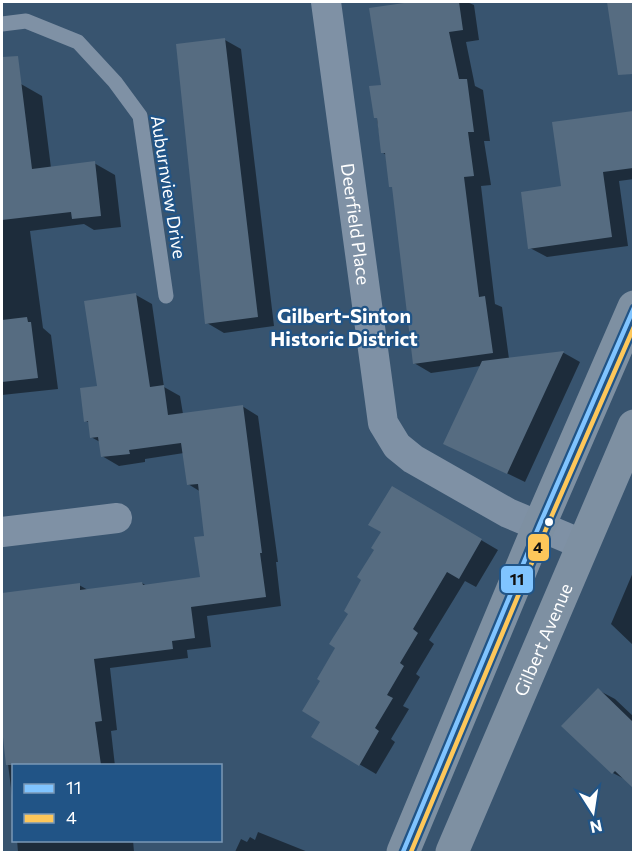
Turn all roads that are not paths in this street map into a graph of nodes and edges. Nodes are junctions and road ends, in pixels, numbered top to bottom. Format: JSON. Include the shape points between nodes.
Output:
{"nodes":[{"id":1,"x":326,"y":2,"type":"edge"},
{"id":2,"x":2,"y":24,"type":"edge"},
{"id":3,"x":166,"y":296,"type":"dead end"},
{"id":4,"x":633,"y":307,"type":"edge"},
{"id":5,"x":633,"y":426,"type":"edge"},
{"id":6,"x":117,"y":518,"type":"dead end"},
{"id":7,"x":539,"y":526,"type":"junction"},
{"id":8,"x":2,"y":532,"type":"edge"},
{"id":9,"x":584,"y":545,"type":"junction"},
{"id":10,"x":403,"y":852,"type":"edge"},
{"id":11,"x":452,"y":852,"type":"edge"}],
"edges":[{"from":1,"to":7,"type":"street","name":"Deerfield Place","via":[[383,423],[397,446],[413,459],[508,513]]},
{"from":2,"to":3,"type":"lane","name":"Auburnview Drive","via":[[26,21],[78,42],[140,116]]},
{"from":4,"to":7,"type":"main road"},
{"from":5,"to":9,"type":"main road","name":"Gilbert Avenue"},
{"from":6,"to":8,"type":"street"},
{"from":7,"to":9,"type":"street","name":"Deerfield Place"},
{"from":7,"to":10,"type":"main road"},
{"from":9,"to":11,"type":"main road","name":"Gilbert Avenue"}]}
